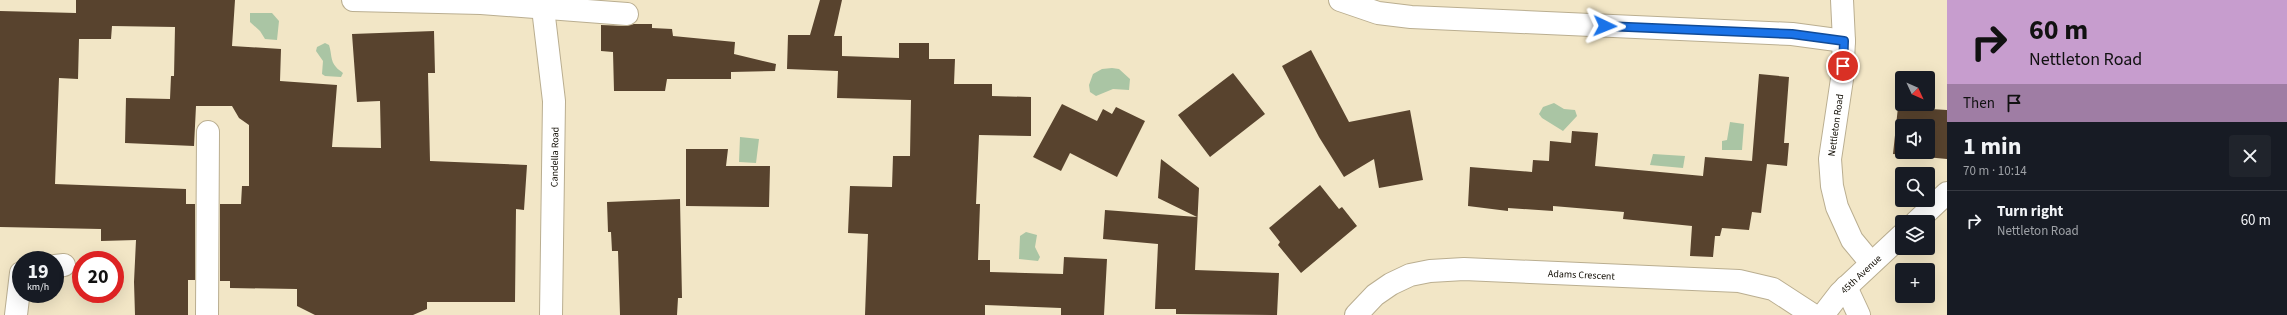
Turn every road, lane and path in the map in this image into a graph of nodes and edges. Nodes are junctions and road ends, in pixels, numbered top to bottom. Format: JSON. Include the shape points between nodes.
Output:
{"nodes":[{"id":1,"x":353,"y":0,"type":"edge"},
{"id":2,"x":1340,"y":0,"type":"edge"},
{"id":3,"x":1842,"y":0,"type":"edge"},
{"id":4,"x":542,"y":3,"type":"edge"},
{"id":5,"x":627,"y":14,"type":"dead end"},
{"id":6,"x":1844,"y":41,"type":"junction"},
{"id":7,"x":208,"y":132,"type":"dead end"},
{"id":8,"x":1947,"y":193,"type":"edge"},
{"id":9,"x":1923,"y":215,"type":"edge"},
{"id":10,"x":1895,"y":241,"type":"edge"},
{"id":11,"x":1871,"y":263,"type":"junction"},
{"id":12,"x":1846,"y":287,"type":"junction"},
{"id":13,"x":17,"y":303,"type":"edge"},
{"id":14,"x":16,"y":315,"type":"edge"},
{"id":15,"x":207,"y":315,"type":"edge"},
{"id":16,"x":551,"y":315,"type":"edge"},
{"id":17,"x":1356,"y":315,"type":"edge"},
{"id":18,"x":1813,"y":315,"type":"edge"},
{"id":19,"x":1823,"y":315,"type":"edge"},
{"id":20,"x":1860,"y":315,"type":"edge"}],
"edges":[{"from":1,"to":4,"type":"street"},
{"from":2,"to":6,"type":"street","via":[[1378,13],[1410,17],[1792,34]]},
{"from":3,"to":6,"type":"street","name":"Nettleton Road"},
{"from":4,"to":5,"type":"street"},
{"from":4,"to":16,"type":"street","name":"Candella Road","via":[[554,101]]},
{"from":6,"to":11,"type":"street","name":"Nettleton Road","via":[[1842,79],[1830,159],[1832,186],[1837,207],[1849,235]]},
{"from":7,"to":15,"type":"street"},
{"from":8,"to":9,"type":"street"},
{"from":10,"to":11,"type":"street","name":"45th Avenue"},
{"from":11,"to":12,"type":"street","name":"45th Avenue"},
{"from":12,"to":19,"type":"street","name":"45th Avenue"},
{"from":12,"to":20,"type":"street"},
{"from":13,"to":14,"type":"street"},
{"from":17,"to":18,"type":"street","name":"Adams Crescent","via":[[1375,295],[1410,275],[1464,269],[1739,281],[1773,289]]}]}
